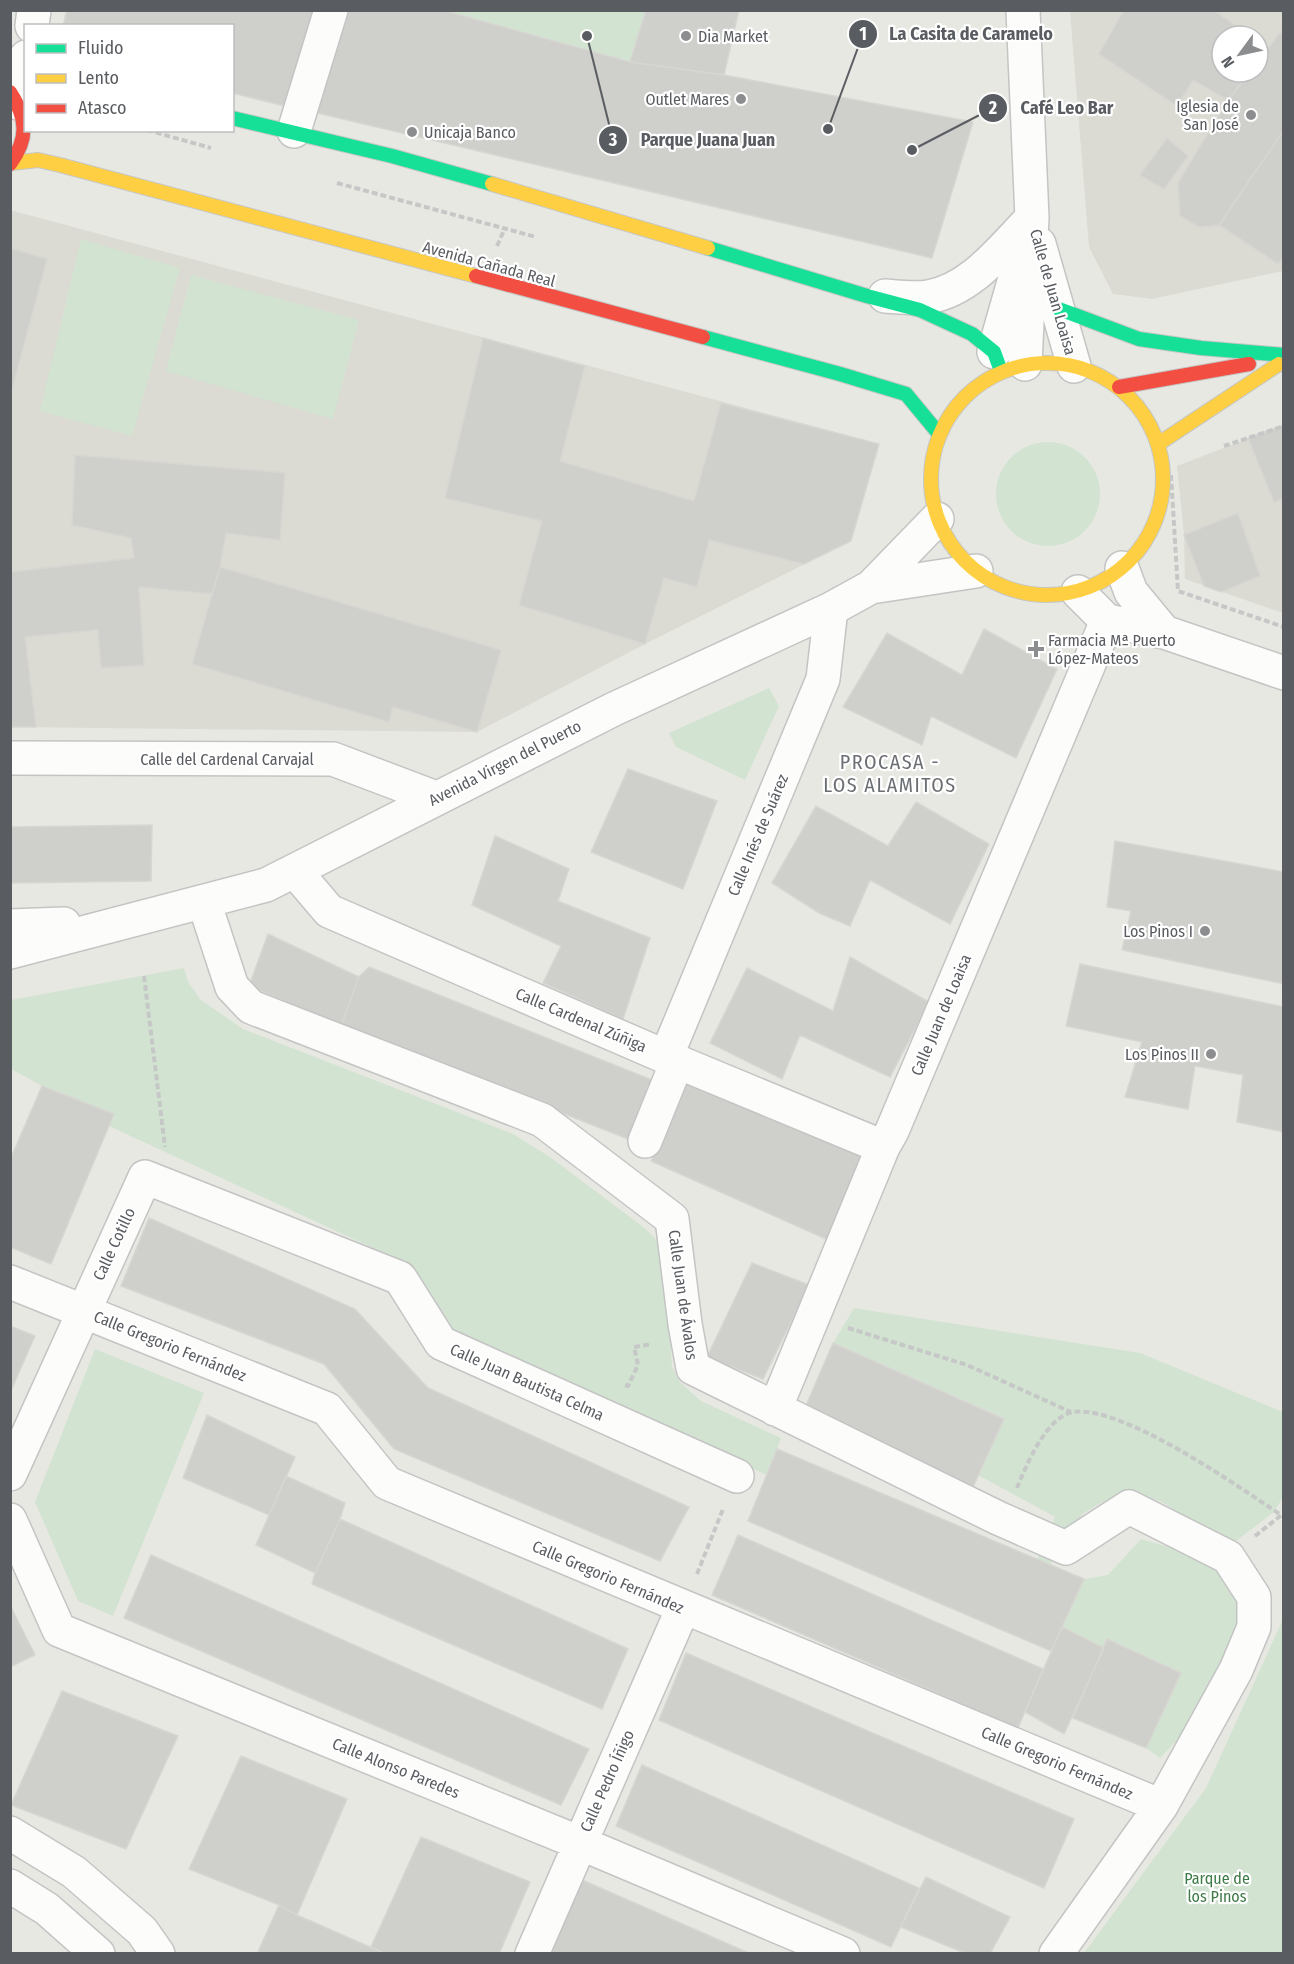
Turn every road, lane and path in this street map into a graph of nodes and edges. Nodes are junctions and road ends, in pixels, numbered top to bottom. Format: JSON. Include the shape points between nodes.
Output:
{"nodes":[{"id":1,"x":331,"y":10,"type":"edge"},
{"id":2,"x":1023,"y":10,"type":"edge"},
{"id":3,"x":18,"y":81,"type":"edge"},
{"id":4,"x":24,"y":118,"type":"edge"},
{"id":5,"x":234,"y":118,"type":"edge"},
{"id":6,"x":294,"y":131,"type":"junction"},
{"id":7,"x":25,"y":132,"type":"edge"},
{"id":8,"x":11,"y":164,"type":"edge"},
{"id":9,"x":521,"y":192,"type":"junction"},
{"id":10,"x":1032,"y":218,"type":"junction"},
{"id":11,"x":483,"y":280,"type":"junction"},
{"id":12,"x":867,"y":296,"type":"junction"},
{"id":13,"x":1059,"y":309,"type":"junction"},
{"id":14,"x":1284,"y":358,"type":"edge"},
{"id":15,"x":1007,"y":362,"type":"junction"},
{"id":16,"x":1074,"y":366,"type":"junction"},
{"id":17,"x":1119,"y":387,"type":"junction"},
{"id":18,"x":1284,"y":426,"type":"edge"},
{"id":19,"x":939,"y":434,"type":"junction"},
{"id":20,"x":1158,"y":444,"type":"junction"},
{"id":21,"x":1215,"y":449,"type":"dead end"},
{"id":22,"x":1171,"y":464,"type":"dead end"},
{"id":23,"x":937,"y":519,"type":"junction"},
{"id":24,"x":1122,"y":568,"type":"junction"},
{"id":25,"x":976,"y":571,"type":"junction"},
{"id":26,"x":871,"y":587,"type":"junction"},
{"id":27,"x":1078,"y":592,"type":"junction"},
{"id":28,"x":831,"y":609,"type":"junction"},
{"id":29,"x":1107,"y":621,"type":"junction"},
{"id":30,"x":1284,"y":627,"type":"edge"},
{"id":31,"x":1164,"y":632,"type":"junction"},
{"id":32,"x":1284,"y":673,"type":"edge"},
{"id":33,"x":10,"y":758,"type":"edge"},
{"id":34,"x":436,"y":798,"type":"junction"},
{"id":35,"x":295,"y":871,"type":"junction"},
{"id":36,"x":204,"y":902,"type":"junction"},
{"id":37,"x":132,"y":921,"type":"junction"},
{"id":38,"x":10,"y":926,"type":"edge"},
{"id":39,"x":10,"y":952,"type":"edge"},
{"id":40,"x":144,"y":976,"type":"dead end"},
{"id":41,"x":671,"y":1059,"type":"junction"},
{"id":42,"x":645,"y":1140,"type":"dead end"},
{"id":43,"x":883,"y":1147,"type":"junction"},
{"id":44,"x":157,"y":1182,"type":"junction"},
{"id":45,"x":10,"y":1282,"type":"edge"},
{"id":46,"x":83,"y":1311,"type":"junction"},
{"id":47,"x":813,"y":1318,"type":"junction"},
{"id":48,"x":688,"y":1338,"type":"junction"},
{"id":49,"x":775,"y":1409,"type":"junction"},
{"id":50,"x":1071,"y":1412,"type":"junction"},
{"id":51,"x":599,"y":1414,"type":"junction"},
{"id":52,"x":10,"y":1474,"type":"edge"},
{"id":53,"x":737,"y":1476,"type":"joint"},
{"id":54,"x":1281,"y":1515,"type":"dead end"},
{"id":55,"x":998,"y":1518,"type":"junction"},
{"id":56,"x":10,"y":1520,"type":"edge"},
{"id":57,"x":683,"y":1608,"type":"junction"},
{"id":58,"x":1161,"y":1806,"type":"junction"},
{"id":59,"x":10,"y":1833,"type":"edge"},
{"id":60,"x":580,"y":1843,"type":"junction"},
{"id":61,"x":10,"y":1886,"type":"edge"},
{"id":62,"x":98,"y":1953,"type":"edge"},
{"id":63,"x":158,"y":1953,"type":"edge"},
{"id":64,"x":532,"y":1953,"type":"edge"},
{"id":65,"x":843,"y":1953,"type":"edge"},
{"id":66,"x":1056,"y":1953,"type":"edge"}],
"edges":[{"from":1,"to":6,"type":"street"},
{"from":2,"to":10,"type":"street","name":"Calle de Juan Loaisa"},
{"from":3,"to":4,"type":"main road","name":"Avenida Cañada Real"},
{"from":5,"to":6,"type":"main road"},
{"from":6,"to":9,"type":"main road"},
{"from":7,"to":8,"type":"main road","name":"Avenida Cañada Real","via":[[21,150]]},
{"from":8,"to":11,"type":"main road","name":"Avenida Cañada Real","via":[[38,160],[60,165]]},
{"from":9,"to":11,"type":"path"},
{"from":9,"to":12,"type":"main road"},
{"from":10,"to":12,"type":"street","name":"Calle de Juan Loaisa","via":[[985,266],[960,285],[929,297]]},
{"from":10,"to":13,"type":"street","name":"Calle de Juan Loaisa"},
{"from":10,"to":15,"type":"street","name":"Calle de Juan Loaisa"},
{"from":11,"to":19,"type":"main road","name":"Avenida Cañada Real","via":[[906,394]]},
{"from":12,"to":15,"type":"main road","via":[[920,310],[972,334]]},
{"from":13,"to":14,"type":"main road","via":[[1139,339]]},
{"from":13,"to":16,"type":"street","name":"Calle de Juan Loaisa"},
{"from":14,"to":17,"type":"main road"},
{"from":14,"to":20,"type":"main road"},
{"from":15,"to":16,"type":"main road"},
{"from":15,"to":19,"type":"main road","via":[[954,408]]},
{"from":16,"to":17,"type":"main road"},
{"from":17,"to":20,"type":"main road","via":[[1142,413]]},
{"from":18,"to":21,"type":"path"},
{"from":19,"to":23,"type":"main road","via":[[931,463],[931,492]]},
{"from":20,"to":24,"type":"main road","via":[[1163,478],[1158,512],[1144,543]]},
{"from":22,"to":30,"type":"path","via":[[1178,591]]},
{"from":23,"to":25,"type":"main road","via":[[953,548]]},
{"from":23,"to":26,"type":"street","name":"Avenida Virgen del Puerto"},
{"from":24,"to":27,"type":"main road"},
{"from":24,"to":31,"type":"street","via":[[1131,592]]},
{"from":25,"to":26,"type":"street","name":"Avenida Virgen del Puerto"},
{"from":25,"to":27,"type":"main road","via":[[1007,589],[1042,596]]},
{"from":26,"to":28,"type":"street","name":"Avenida Virgen del Puerto"},
{"from":27,"to":29,"type":"street"},
{"from":28,"to":34,"type":"street","name":"Avenida Virgen del Puerto","via":[[614,709]]},
{"from":28,"to":41,"type":"street","name":"Calle Inés de Suárez","via":[[823,679]]},
{"from":29,"to":31,"type":"street"},
{"from":29,"to":43,"type":"street","name":"Calle Juan de Loaisa"},
{"from":31,"to":32,"type":"street"},
{"from":33,"to":34,"type":"street","name":"Calle del Cardenal Carvajal","via":[[333,759]]},
{"from":34,"to":35,"type":"street","name":"Avenida Virgen del Puerto"},
{"from":35,"to":36,"type":"street","name":"Avenida Virgen del Puerto","via":[[266,885]]},
{"from":35,"to":41,"type":"street","name":"Calle Cardenal Zúñiga","via":[[329,911]]},
{"from":36,"to":37,"type":"street","name":"Avenida Virgen del Puerto"},
{"from":36,"to":48,"type":"street","name":"Calle Juan de Ávalos","via":[[232,987],[251,1007],[542,1120],[672,1219]]},
{"from":37,"to":38,"type":"street","name":"Avenida Virgen del Puerto"},
{"from":37,"to":39,"type":"street","name":"Avenida Virgen del Puerto"},
{"from":40,"to":44,"type":"path"},
{"from":41,"to":42,"type":"street","name":"Calle Inés de Suárez"},
{"from":41,"to":43,"type":"street","name":"Calle Cardenal Zúñiga"},
{"from":43,"to":47,"type":"street","name":"Calle Juan de Loaisa"},
{"from":44,"to":46,"type":"street","name":"Calle Cotillo"},
{"from":44,"to":51,"type":"street","name":"Calle Juan Bautista Celma","via":[[400,1278],[441,1343]]},
{"from":45,"to":46,"type":"street","name":"Calle Gregorio Fernández"},
{"from":46,"to":52,"type":"street"},
{"from":46,"to":57,"type":"street","name":"Calle Gregorio Fernández","via":[[327,1409],[387,1483]]},
{"from":47,"to":49,"type":"street","name":"Calle Juan de Loaisa"},
{"from":47,"to":50,"type":"path","via":[[967,1365]]},
{"from":48,"to":49,"type":"street","name":"Calle Juan de Ávalos","via":[[693,1368]]},
{"from":48,"to":51,"type":"path","via":[[634,1347],[638,1365],[628,1386],[608,1383]]},
{"from":49,"to":55,"type":"street","name":"Calle Juan de Ávalos"},
{"from":50,"to":54,"type":"path","via":[[1097,1414],[1145,1432],[1214,1470]]},
{"from":50,"to":55,"type":"path","via":[[1052,1425],[1032,1452],[1014,1495]]},
{"from":51,"to":53,"type":"street","name":"Calle Juan Bautista Celma"},
{"from":53,"to":57,"type":"path"},
{"from":55,"to":58,"type":"street","name":"Calle Juan de Ávalos","via":[[1066,1548],[1129,1507],[1228,1557],[1254,1597],[1254,1627],[1236,1670]]},
{"from":56,"to":60,"type":"street","name":"Calle Alonso Paredes","via":[[59,1630]]},
{"from":57,"to":58,"type":"street","name":"Calle Gregorio Fernández"},
{"from":57,"to":60,"type":"street","name":"Calle Pedro Íñigo"},
{"from":58,"to":66,"type":"street"},
{"from":59,"to":63,"type":"street","via":[[74,1872],[142,1931]]},
{"from":60,"to":64,"type":"street","name":"Calle Pedro Íñigo"},
{"from":60,"to":65,"type":"street","name":"Calle Alonso Paredes"},
{"from":61,"to":62,"type":"street","via":[[47,1909]]}]}
